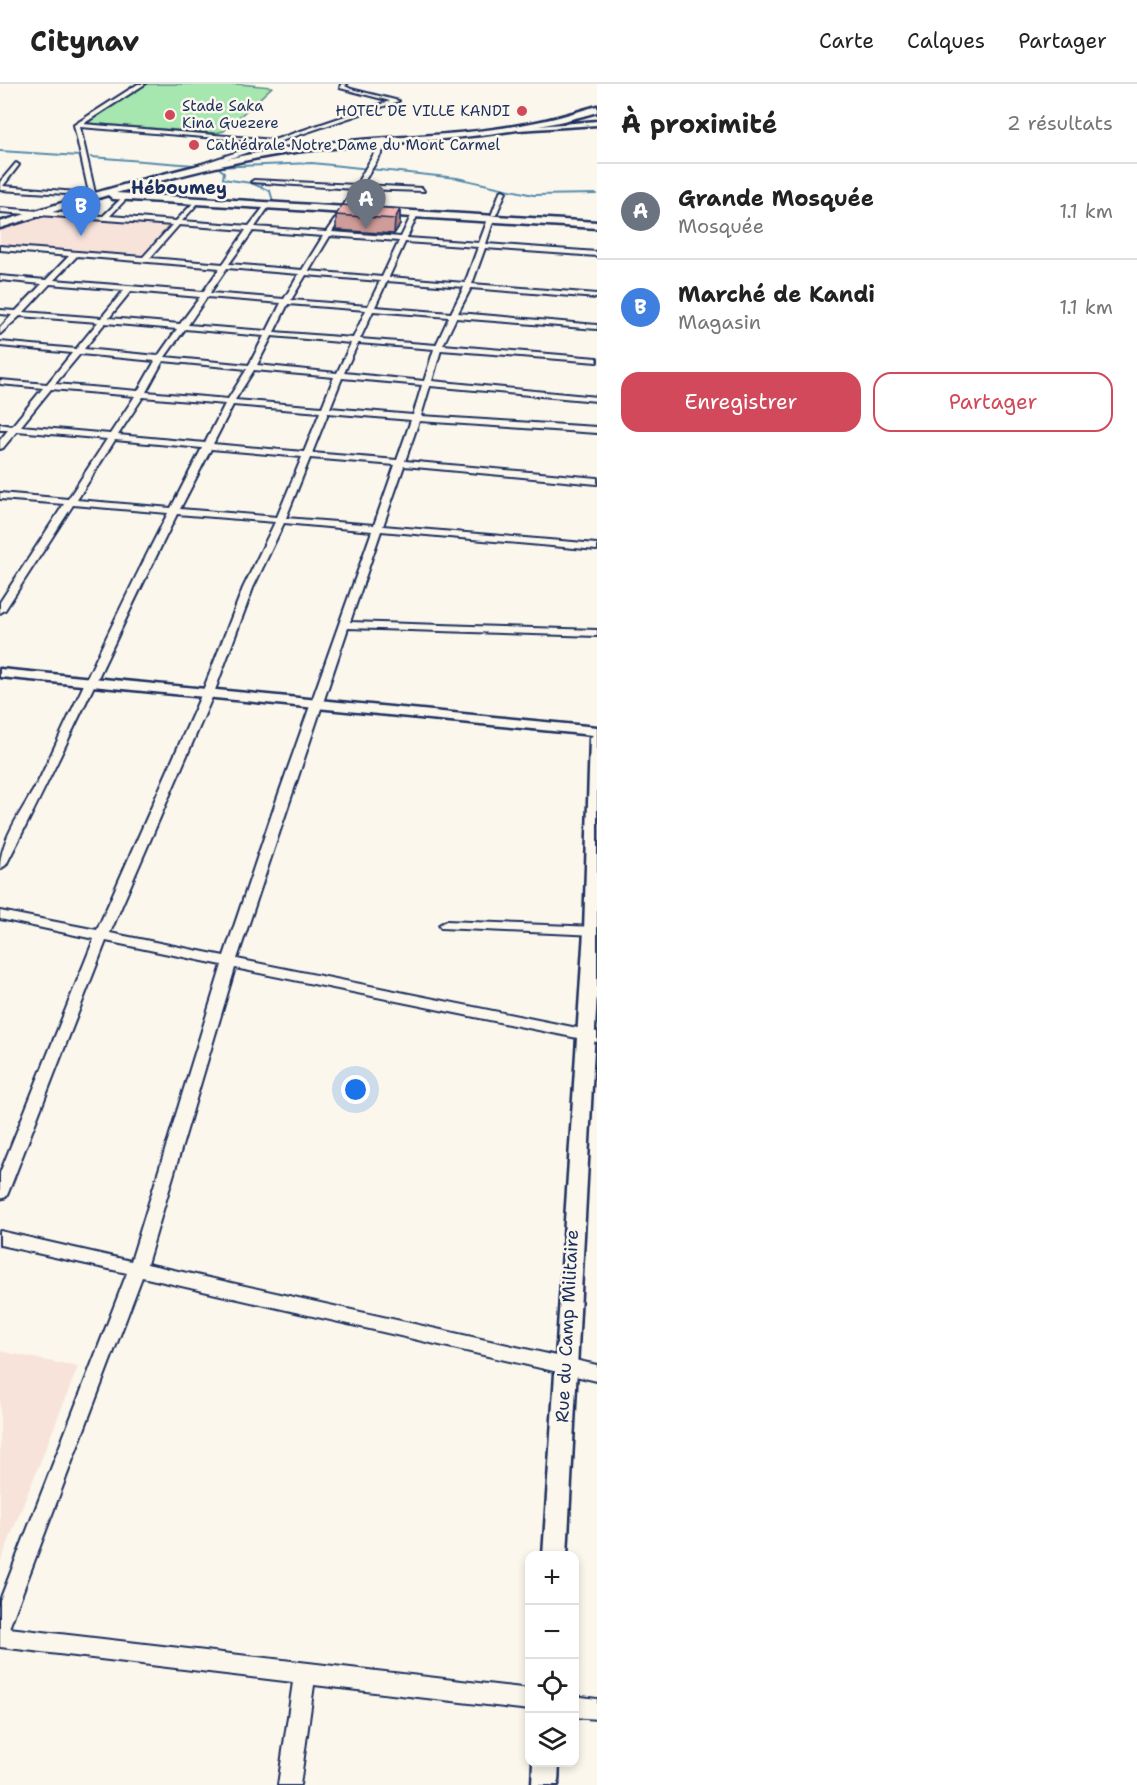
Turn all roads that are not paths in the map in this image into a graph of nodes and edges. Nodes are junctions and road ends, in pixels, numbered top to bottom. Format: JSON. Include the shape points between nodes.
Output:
{"nodes":[{"id":1,"x":142,"y":84,"type":"edge"},
{"id":2,"x":344,"y":84,"type":"edge"},
{"id":3,"x":597,"y":110,"type":"edge"},
{"id":4,"x":597,"y":123,"type":"edge"},
{"id":5,"x":77,"y":125,"type":"junction"},
{"id":6,"x":518,"y":128,"type":"junction"},
{"id":7,"x":299,"y":135,"type":"junction"},
{"id":8,"x":383,"y":140,"type":"junction"},
{"id":9,"x":280,"y":141,"type":"junction"},
{"id":10,"x":313,"y":148,"type":"junction"},
{"id":11,"x":16,"y":165,"type":"dead end"},
{"id":12,"x":196,"y":168,"type":"junction"},
{"id":13,"x":254,"y":182,"type":"dead end"},
{"id":14,"x":357,"y":186,"type":"junction"},
{"id":15,"x":0,"y":187,"type":"edge"},
{"id":16,"x":503,"y":192,"type":"dead end"},
{"id":17,"x":98,"y":193,"type":"junction"},
{"id":18,"x":125,"y":196,"type":"junction"},
{"id":19,"x":420,"y":199,"type":"dead end"},
{"id":20,"x":197,"y":201,"type":"junction"},
{"id":21,"x":267,"y":205,"type":"junction"},
{"id":22,"x":344,"y":208,"type":"junction"},
{"id":23,"x":0,"y":210,"type":"edge"},
{"id":24,"x":35,"y":214,"type":"junction"},
{"id":25,"x":415,"y":214,"type":"junction"},
{"id":26,"x":492,"y":217,"type":"junction"},
{"id":27,"x":103,"y":219,"type":"junction"},
{"id":28,"x":597,"y":223,"type":"edge"},
{"id":29,"x":176,"y":224,"type":"junction"},
{"id":30,"x":0,"y":225,"type":"edge"},
{"id":31,"x":252,"y":229,"type":"junction"},
{"id":32,"x":328,"y":235,"type":"junction"},
{"id":33,"x":403,"y":240,"type":"junction"},
{"id":34,"x":482,"y":245,"type":"junction"},
{"id":35,"x":0,"y":248,"type":"edge"},
{"id":36,"x":597,"y":254,"type":"edge"},
{"id":37,"x":74,"y":255,"type":"junction"},
{"id":38,"x":144,"y":261,"type":"junction"},
{"id":39,"x":225,"y":268,"type":"junction"},
{"id":40,"x":303,"y":274,"type":"junction"},
{"id":41,"x":0,"y":278,"type":"edge"},
{"id":42,"x":384,"y":280,"type":"junction"},
{"id":43,"x":51,"y":282,"type":"junction"},
{"id":44,"x":468,"y":286,"type":"junction"},
{"id":45,"x":129,"y":289,"type":"junction"},
{"id":46,"x":204,"y":294,"type":"junction"},
{"id":47,"x":597,"y":296,"type":"edge"},
{"id":48,"x":286,"y":301,"type":"junction"},
{"id":49,"x":369,"y":308,"type":"junction"},
{"id":50,"x":0,"y":312,"type":"edge"},
{"id":51,"x":19,"y":314,"type":"junction"},
{"id":52,"x":453,"y":315,"type":"junction"},
{"id":53,"x":102,"y":321,"type":"junction"},
{"id":54,"x":184,"y":327,"type":"junction"},
{"id":55,"x":597,"y":327,"type":"edge"},
{"id":56,"x":0,"y":333,"type":"edge"},
{"id":57,"x":270,"y":333,"type":"junction"},
{"id":58,"x":354,"y":342,"type":"junction"},
{"id":59,"x":0,"y":344,"type":"edge"},
{"id":60,"x":438,"y":348,"type":"junction"},
{"id":61,"x":76,"y":351,"type":"junction"},
{"id":62,"x":160,"y":359,"type":"junction"},
{"id":63,"x":597,"y":360,"type":"edge"},
{"id":64,"x":252,"y":367,"type":"junction"},
{"id":65,"x":339,"y":376,"type":"junction"},
{"id":66,"x":0,"y":382,"type":"edge"},
{"id":67,"x":428,"y":383,"type":"junction"},
{"id":68,"x":49,"y":387,"type":"junction"},
{"id":69,"x":141,"y":394,"type":"junction"},
{"id":70,"x":597,"y":399,"type":"edge"},
{"id":71,"x":230,"y":402,"type":"junction"},
{"id":72,"x":326,"y":411,"type":"junction"},
{"id":73,"x":416,"y":418,"type":"junction"},
{"id":74,"x":0,"y":428,"type":"edge"},
{"id":75,"x":15,"y":429,"type":"junction"},
{"id":76,"x":597,"y":430,"type":"edge"},
{"id":77,"x":111,"y":437,"type":"junction"},
{"id":78,"x":0,"y":446,"type":"edge"},
{"id":79,"x":207,"y":446,"type":"junction"},
{"id":80,"x":306,"y":453,"type":"junction"},
{"id":81,"x":400,"y":462,"type":"junction"},
{"id":82,"x":597,"y":481,"type":"edge"},
{"id":83,"x":0,"y":496,"type":"edge"},
{"id":84,"x":69,"y":502,"type":"junction"},
{"id":85,"x":174,"y":511,"type":"junction"},
{"id":86,"x":280,"y":521,"type":"junction"},
{"id":87,"x":375,"y":530,"type":"junction"},
{"id":88,"x":597,"y":547,"type":"edge"},
{"id":89,"x":0,"y":610,"type":"edge"},
{"id":90,"x":344,"y":625,"type":"junction"},
{"id":91,"x":597,"y":633,"type":"edge"},
{"id":92,"x":0,"y":672,"type":"edge"},
{"id":93,"x":91,"y":681,"type":"junction"},
{"id":94,"x":207,"y":693,"type":"junction"},
{"id":95,"x":317,"y":704,"type":"junction"},
{"id":96,"x":597,"y":731,"type":"edge"},
{"id":97,"x":597,"y":738,"type":"edge"},
{"id":98,"x":0,"y":865,"type":"edge"},
{"id":99,"x":0,"y":915,"type":"edge"},
{"id":100,"x":446,"y":925,"type":"dead end"},
{"id":101,"x":594,"y":931,"type":"edge"},
{"id":102,"x":102,"y":935,"type":"junction"},
{"id":103,"x":229,"y":963,"type":"junction"},
{"id":104,"x":591,"y":1035,"type":"edge"},
{"id":105,"x":0,"y":1194,"type":"edge"},
{"id":106,"x":0,"y":1238,"type":"edge"},
{"id":107,"x":138,"y":1269,"type":"junction"},
{"id":108,"x":564,"y":1366,"type":"junction"},
{"id":109,"x":597,"y":1373,"type":"edge"},
{"id":110,"x":555,"y":1551,"type":"edge"},
{"id":111,"x":0,"y":1626,"type":"edge"},
{"id":112,"x":0,"y":1637,"type":"edge"},
{"id":113,"x":305,"y":1674,"type":"junction"},
{"id":114,"x":525,"y":1699,"type":"edge"},
{"id":115,"x":579,"y":1707,"type":"edge"},
{"id":116,"x":597,"y":1709,"type":"edge"},
{"id":117,"x":546,"y":1767,"type":"edge"},
{"id":118,"x":289,"y":1785,"type":"edge"},
{"id":119,"x":545,"y":1785,"type":"edge"}],
"edges":[{"from":1,"to":5,"type":"street"},
{"from":2,"to":7,"type":"street","via":[[342,87],[349,90],[396,101]]},
{"from":3,"to":6,"type":"main road"},
{"from":4,"to":6,"type":"street"},
{"from":5,"to":9,"type":"street"},
{"from":5,"to":17,"type":"street"},
{"from":6,"to":8,"type":"main road"},
{"from":7,"to":9,"type":"street"},
{"from":7,"to":10,"type":"street"},
{"from":8,"to":10,"type":"main road"},
{"from":8,"to":14,"type":"street"},
{"from":9,"to":12,"type":"street"},
{"from":10,"to":12,"type":"main road"},
{"from":11,"to":15,"type":"street"},
{"from":12,"to":17,"type":"main road"},
{"from":13,"to":14,"type":"street"},
{"from":14,"to":19,"type":"street","via":[[423,188]]},
{"from":14,"to":22,"type":"street"},
{"from":15,"to":17,"type":"street"},
{"from":16,"to":26,"type":"street"},
{"from":17,"to":18,"type":"main road"},
{"from":17,"to":22,"type":"main road"},
{"from":17,"to":24,"type":"main road"},
{"from":18,"to":20,"type":"main road"},
{"from":18,"to":27,"type":"street"},
{"from":20,"to":21,"type":"main road"},
{"from":20,"to":29,"type":"street"},
{"from":21,"to":22,"type":"main road"},
{"from":21,"to":31,"type":"street"},
{"from":22,"to":25,"type":"main road"},
{"from":22,"to":26,"type":"main road"},
{"from":22,"to":32,"type":"street"},
{"from":23,"to":24,"type":"street"},
{"from":24,"to":27,"type":"street"},
{"from":24,"to":30,"type":"main road"},
{"from":25,"to":26,"type":"main road"},
{"from":25,"to":33,"type":"street"},
{"from":26,"to":28,"type":"main road"},
{"from":26,"to":34,"type":"street"},
{"from":27,"to":29,"type":"street"},
{"from":29,"to":31,"type":"street"},
{"from":29,"to":38,"type":"street"},
{"from":31,"to":32,"type":"street"},
{"from":31,"to":39,"type":"street"},
{"from":32,"to":33,"type":"street"},
{"from":32,"to":40,"type":"street"},
{"from":33,"to":34,"type":"street"},
{"from":33,"to":42,"type":"street"},
{"from":34,"to":36,"type":"street"},
{"from":34,"to":44,"type":"street"},
{"from":35,"to":37,"type":"street"},
{"from":37,"to":38,"type":"street"},
{"from":37,"to":43,"type":"street"},
{"from":38,"to":39,"type":"street"},
{"from":39,"to":40,"type":"street"},
{"from":39,"to":46,"type":"street"},
{"from":40,"to":42,"type":"street"},
{"from":40,"to":48,"type":"street"},
{"from":41,"to":43,"type":"street"},
{"from":42,"to":44,"type":"street"},
{"from":42,"to":49,"type":"street"},
{"from":43,"to":45,"type":"street"},
{"from":43,"to":51,"type":"street"},
{"from":44,"to":47,"type":"street"},
{"from":44,"to":52,"type":"street"},
{"from":45,"to":46,"type":"street"},
{"from":45,"to":53,"type":"street"},
{"from":46,"to":48,"type":"street"},
{"from":46,"to":54,"type":"street"},
{"from":48,"to":49,"type":"street"},
{"from":48,"to":57,"type":"street"},
{"from":49,"to":52,"type":"street"},
{"from":49,"to":58,"type":"street"},
{"from":50,"to":51,"type":"street"},
{"from":51,"to":53,"type":"street"},
{"from":51,"to":56,"type":"street"},
{"from":52,"to":55,"type":"street"},
{"from":52,"to":60,"type":"street"},
{"from":53,"to":54,"type":"street"},
{"from":53,"to":61,"type":"street"},
{"from":54,"to":57,"type":"street"},
{"from":54,"to":62,"type":"street"},
{"from":57,"to":58,"type":"street"},
{"from":57,"to":64,"type":"street"},
{"from":58,"to":60,"type":"street"},
{"from":58,"to":65,"type":"street"},
{"from":59,"to":61,"type":"street"},
{"from":60,"to":63,"type":"street"},
{"from":60,"to":67,"type":"street"},
{"from":61,"to":62,"type":"street"},
{"from":61,"to":68,"type":"street"},
{"from":62,"to":64,"type":"street"},
{"from":62,"to":69,"type":"street"},
{"from":64,"to":65,"type":"street"},
{"from":64,"to":71,"type":"street"},
{"from":65,"to":67,"type":"street"},
{"from":65,"to":72,"type":"street"},
{"from":66,"to":68,"type":"street"},
{"from":67,"to":70,"type":"street"},
{"from":67,"to":73,"type":"street"},
{"from":68,"to":69,"type":"street"},
{"from":68,"to":75,"type":"street"},
{"from":69,"to":71,"type":"street"},
{"from":69,"to":77,"type":"street"},
{"from":71,"to":72,"type":"street"},
{"from":71,"to":79,"type":"street"},
{"from":72,"to":73,"type":"street"},
{"from":72,"to":80,"type":"street"},
{"from":73,"to":76,"type":"street"},
{"from":73,"to":81,"type":"street"},
{"from":74,"to":75,"type":"street"},
{"from":75,"to":77,"type":"street"},
{"from":75,"to":78,"type":"street"},
{"from":77,"to":79,"type":"street"},
{"from":77,"to":84,"type":"street"},
{"from":79,"to":80,"type":"street"},
{"from":79,"to":85,"type":"street"},
{"from":80,"to":81,"type":"street"},
{"from":80,"to":86,"type":"street"},
{"from":81,"to":82,"type":"street"},
{"from":81,"to":87,"type":"street"},
{"from":83,"to":84,"type":"street"},
{"from":84,"to":85,"type":"street"},
{"from":84,"to":89,"type":"street"},
{"from":85,"to":86,"type":"street"},
{"from":85,"to":93,"type":"street"},
{"from":86,"to":87,"type":"street"},
{"from":86,"to":94,"type":"street","via":[[248,588]]},
{"from":87,"to":88,"type":"street"},
{"from":87,"to":90,"type":"street"},
{"from":90,"to":91,"type":"street"},
{"from":90,"to":95,"type":"street"},
{"from":92,"to":93,"type":"street"},
{"from":93,"to":94,"type":"street"},
{"from":93,"to":98,"type":"street"},
{"from":94,"to":95,"type":"street"},
{"from":94,"to":102,"type":"street"},
{"from":95,"to":96,"type":"street"},
{"from":95,"to":103,"type":"street"},
{"from":97,"to":101,"type":"street","name":"Rue du Camp Militaire"},
{"from":99,"to":102,"type":"street"},
{"from":100,"to":101,"type":"street"},
{"from":101,"to":104,"type":"street","name":"Rue du Camp Militaire"},
{"from":102,"to":103,"type":"street"},
{"from":102,"to":105,"type":"street"},
{"from":103,"to":104,"type":"street"},
{"from":103,"to":107,"type":"street"},
{"from":104,"to":108,"type":"street","name":"Rue du Camp Militaire"},
{"from":106,"to":107,"type":"street"},
{"from":107,"to":108,"type":"street"},
{"from":107,"to":111,"type":"street"},
{"from":108,"to":109,"type":"street"},
{"from":108,"to":110,"type":"street","name":"Rue du Camp Militaire"},
{"from":112,"to":113,"type":"street"},
{"from":113,"to":114,"type":"street"},
{"from":113,"to":118,"type":"street"},
{"from":115,"to":116,"type":"street"},
{"from":117,"to":119,"type":"street"}]}
